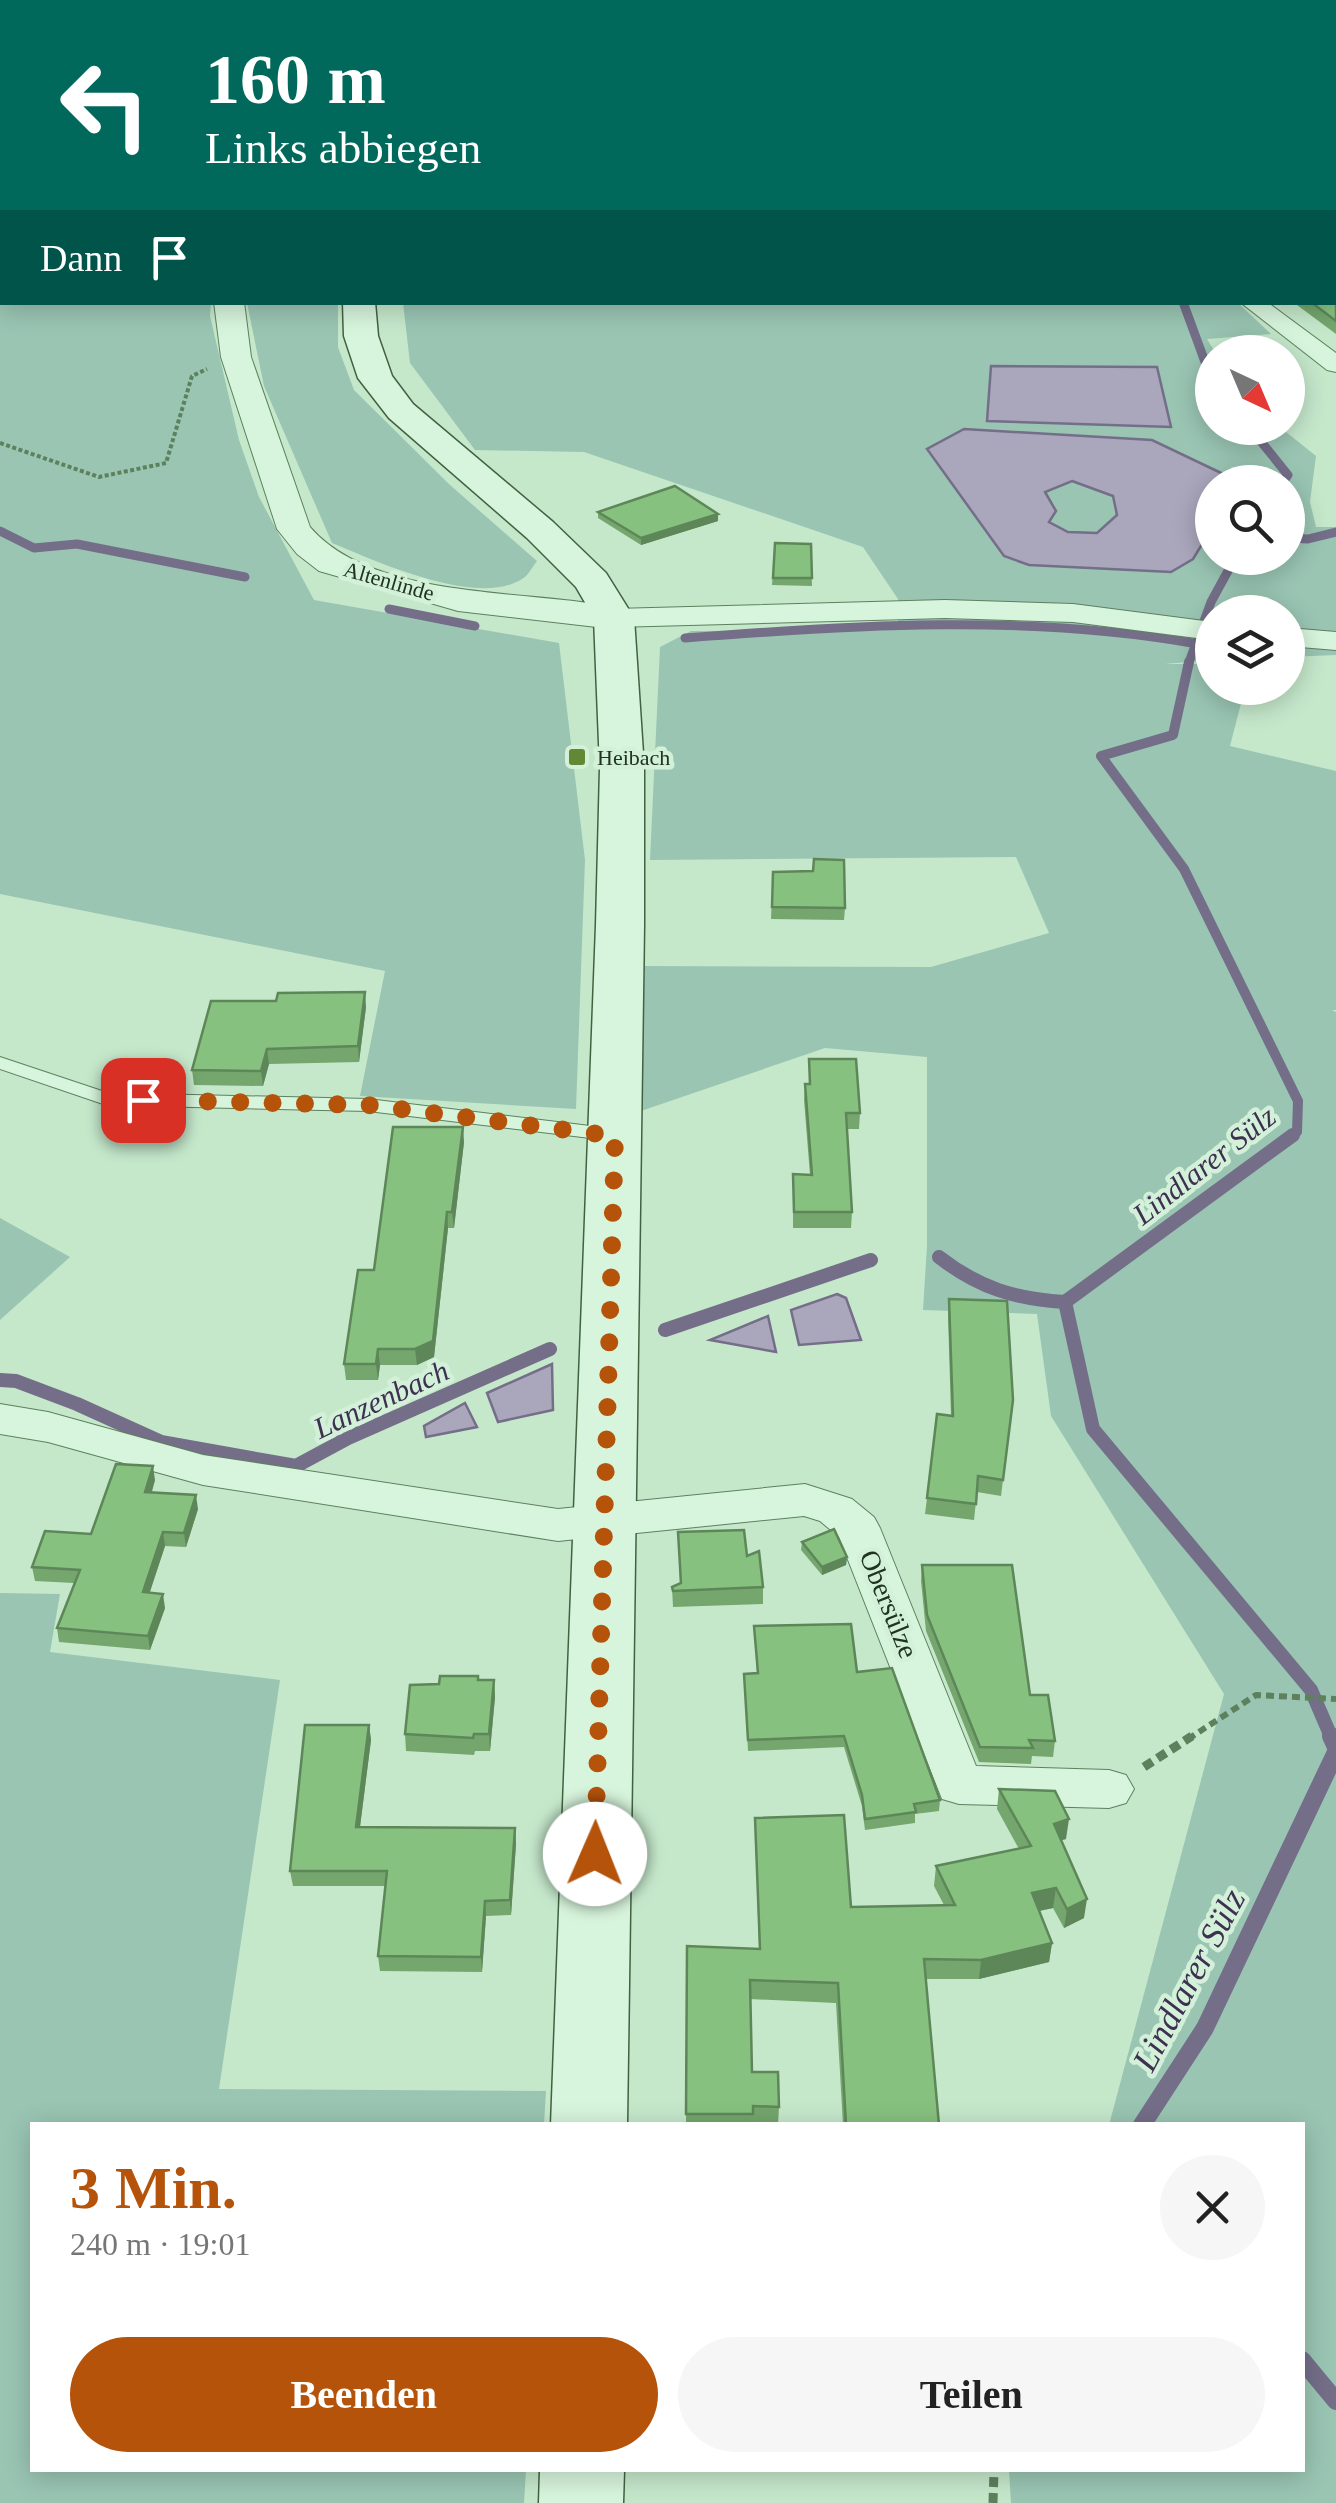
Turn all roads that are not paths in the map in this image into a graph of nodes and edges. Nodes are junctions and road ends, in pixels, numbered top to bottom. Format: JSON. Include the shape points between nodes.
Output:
{"nodes":[{"id":1,"x":229,"y":305,"type":"edge"},
{"id":2,"x":360,"y":305,"type":"edge"},
{"id":3,"x":1255,"y":305,"type":"edge"},
{"id":4,"x":1336,"y":365,"type":"edge"},
{"id":5,"x":614,"y":618,"type":"junction"},
{"id":6,"x":1195,"y":630,"type":"edge"},
{"id":7,"x":1305,"y":638,"type":"edge"},
{"id":8,"x":1336,"y":641,"type":"edge"},
{"id":9,"x":0,"y":1063,"type":"edge"},
{"id":10,"x":615,"y":1123,"type":"junction"},
{"id":11,"x":0,"y":1419,"type":"edge"},
{"id":12,"x":605,"y":1522,"type":"junction"},
{"id":13,"x":1109,"y":1789,"type":"road end"},
{"id":14,"x":589,"y":2122,"type":"edge"},
{"id":15,"x":582,"y":2472,"type":"edge"},
{"id":16,"x":581,"y":2503,"type":"edge"}],
"edges":[{"from":1,"to":5,"type":"street","name":"Altenlinde","via":[[236,356],[294,529],[331,564],[458,600]]},
{"from":2,"to":5,"type":"main road","via":[[360,336],[376,378],[401,411],[579,568]]},
{"from":3,"to":4,"type":"street"},
{"from":5,"to":6,"type":"street","via":[[946,609],[1072,613]]},
{"from":5,"to":10,"type":"main road","via":[[622,768]]},
{"from":7,"to":8,"type":"street"},
{"from":9,"to":10,"type":"lane","via":[[106,1099],[368,1105]]},
{"from":10,"to":12,"type":"main road"},
{"from":11,"to":12,"type":"street","via":[[203,1470],[558,1525]]},
{"from":12,"to":13,"type":"street","name":"Obersülze","via":[[806,1500],[836,1510],[858,1528],[874,1563],[959,1785]]},
{"from":12,"to":14,"type":"main road"},
{"from":15,"to":16,"type":"main road"}]}
